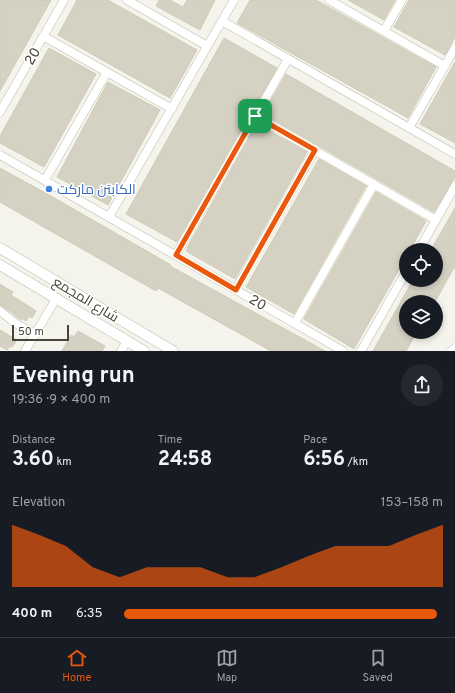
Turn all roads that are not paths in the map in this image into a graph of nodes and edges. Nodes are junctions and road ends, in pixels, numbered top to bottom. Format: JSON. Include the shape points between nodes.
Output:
{"nodes":[{"id":1,"x":64,"y":0,"type":"edge"},
{"id":2,"x":127,"y":0,"type":"edge"},
{"id":3,"x":234,"y":0,"type":"edge"},
{"id":4,"x":329,"y":0,"type":"edge"},
{"id":5,"x":402,"y":0,"type":"edge"},
{"id":6,"x":222,"y":21,"type":"junction"},
{"id":7,"x":384,"y":31,"type":"junction"},
{"id":8,"x":43,"y":36,"type":"junction"},
{"id":9,"x":208,"y":46,"type":"junction"},
{"id":10,"x":455,"y":48,"type":"edge"},
{"id":11,"x":288,"y":59,"type":"junction"},
{"id":12,"x":444,"y":66,"type":"junction"},
{"id":13,"x":107,"y":72,"type":"junction"},
{"id":14,"x":172,"y":109,"type":"junction"},
{"id":15,"x":0,"y":112,"type":"edge"},
{"id":16,"x":255,"y":116,"type":"junction"},
{"id":17,"x":409,"y":128,"type":"junction"},
{"id":18,"x":315,"y":150,"type":"junction"},
{"id":19,"x":455,"y":154,"type":"edge"},
{"id":20,"x":0,"y":155,"type":"edge"},
{"id":21,"x":45,"y":180,"type":"junction"},
{"id":22,"x":374,"y":184,"type":"junction"},
{"id":23,"x":455,"y":186,"type":"edge"},
{"id":24,"x":110,"y":217,"type":"junction"},
{"id":25,"x":436,"y":220,"type":"junction"},
{"id":26,"x":422,"y":243,"type":"edge"},
{"id":27,"x":0,"y":248,"type":"edge"},
{"id":28,"x":176,"y":255,"type":"junction"},
{"id":29,"x":0,"y":265,"type":"edge"},
{"id":30,"x":399,"y":284,"type":"edge"},
{"id":31,"x":236,"y":290,"type":"junction"},
{"id":32,"x":56,"y":299,"type":"junction"},
{"id":33,"x":0,"y":311,"type":"edge"},
{"id":34,"x":119,"y":318,"type":"junction"},
{"id":35,"x":295,"y":323,"type":"junction"},
{"id":36,"x":111,"y":332,"type":"junction"},
{"id":37,"x":35,"y":334,"type":"junction"},
{"id":38,"x":127,"y":341,"type":"junction"},
{"id":39,"x":455,"y":348,"type":"edge"},
{"id":40,"x":25,"y":351,"type":"edge"},
{"id":41,"x":121,"y":351,"type":"edge"},
{"id":42,"x":144,"y":351,"type":"edge"},
{"id":43,"x":173,"y":351,"type":"edge"},
{"id":44,"x":343,"y":351,"type":"edge"},
{"id":45,"x":361,"y":351,"type":"edge"},
{"id":46,"x":451,"y":351,"type":"edge"}],
"edges":[{"from":1,"to":8,"type":"street","name":"20"},
{"from":2,"to":9,"type":"street"},
{"from":3,"to":6,"type":"street"},
{"from":4,"to":7,"type":"street"},
{"from":5,"to":7,"type":"street"},
{"from":6,"to":9,"type":"street"},
{"from":6,"to":11,"type":"street"},
{"from":7,"to":12,"type":"street"},
{"from":8,"to":13,"type":"street"},
{"from":8,"to":15,"type":"street","name":"20"},
{"from":9,"to":14,"type":"street"},
{"from":10,"to":12,"type":"street"},
{"from":11,"to":16,"type":"street"},
{"from":11,"to":17,"type":"street"},
{"from":12,"to":17,"type":"street"},
{"from":13,"to":14,"type":"street"},
{"from":13,"to":21,"type":"street"},
{"from":14,"to":24,"type":"street"},
{"from":16,"to":18,"type":"street"},
{"from":16,"to":28,"type":"street"},
{"from":17,"to":19,"type":"street"},
{"from":18,"to":22,"type":"street"},
{"from":18,"to":31,"type":"street"},
{"from":20,"to":21,"type":"street","name":"20"},
{"from":21,"to":24,"type":"street","name":"20"},
{"from":22,"to":25,"type":"street"},
{"from":22,"to":35,"type":"street"},
{"from":23,"to":25,"type":"street"},
{"from":24,"to":28,"type":"street","name":"20"},
{"from":25,"to":26,"type":"street"},
{"from":27,"to":34,"type":"street","name":"شارع المجمع"},
{"from":28,"to":31,"type":"street","name":"20"},
{"from":29,"to":32,"type":"street","name":"شارع المجمع"},
{"from":30,"to":45,"type":"street"},
{"from":31,"to":35,"type":"street","name":"20"},
{"from":32,"to":36,"type":"street","name":"شارع المجمع"},
{"from":32,"to":37,"type":"street"},
{"from":33,"to":37,"type":"street"},
{"from":34,"to":36,"type":"street"},
{"from":34,"to":43,"type":"street","name":"شارع المجمع"},
{"from":35,"to":44,"type":"street","name":"20"},
{"from":36,"to":38,"type":"street","name":"شارع المجمع"},
{"from":37,"to":40,"type":"street"},
{"from":38,"to":41,"type":"street"},
{"from":38,"to":42,"type":"street","name":"شارع المجمع"},
{"from":39,"to":46,"type":"street"}]}
